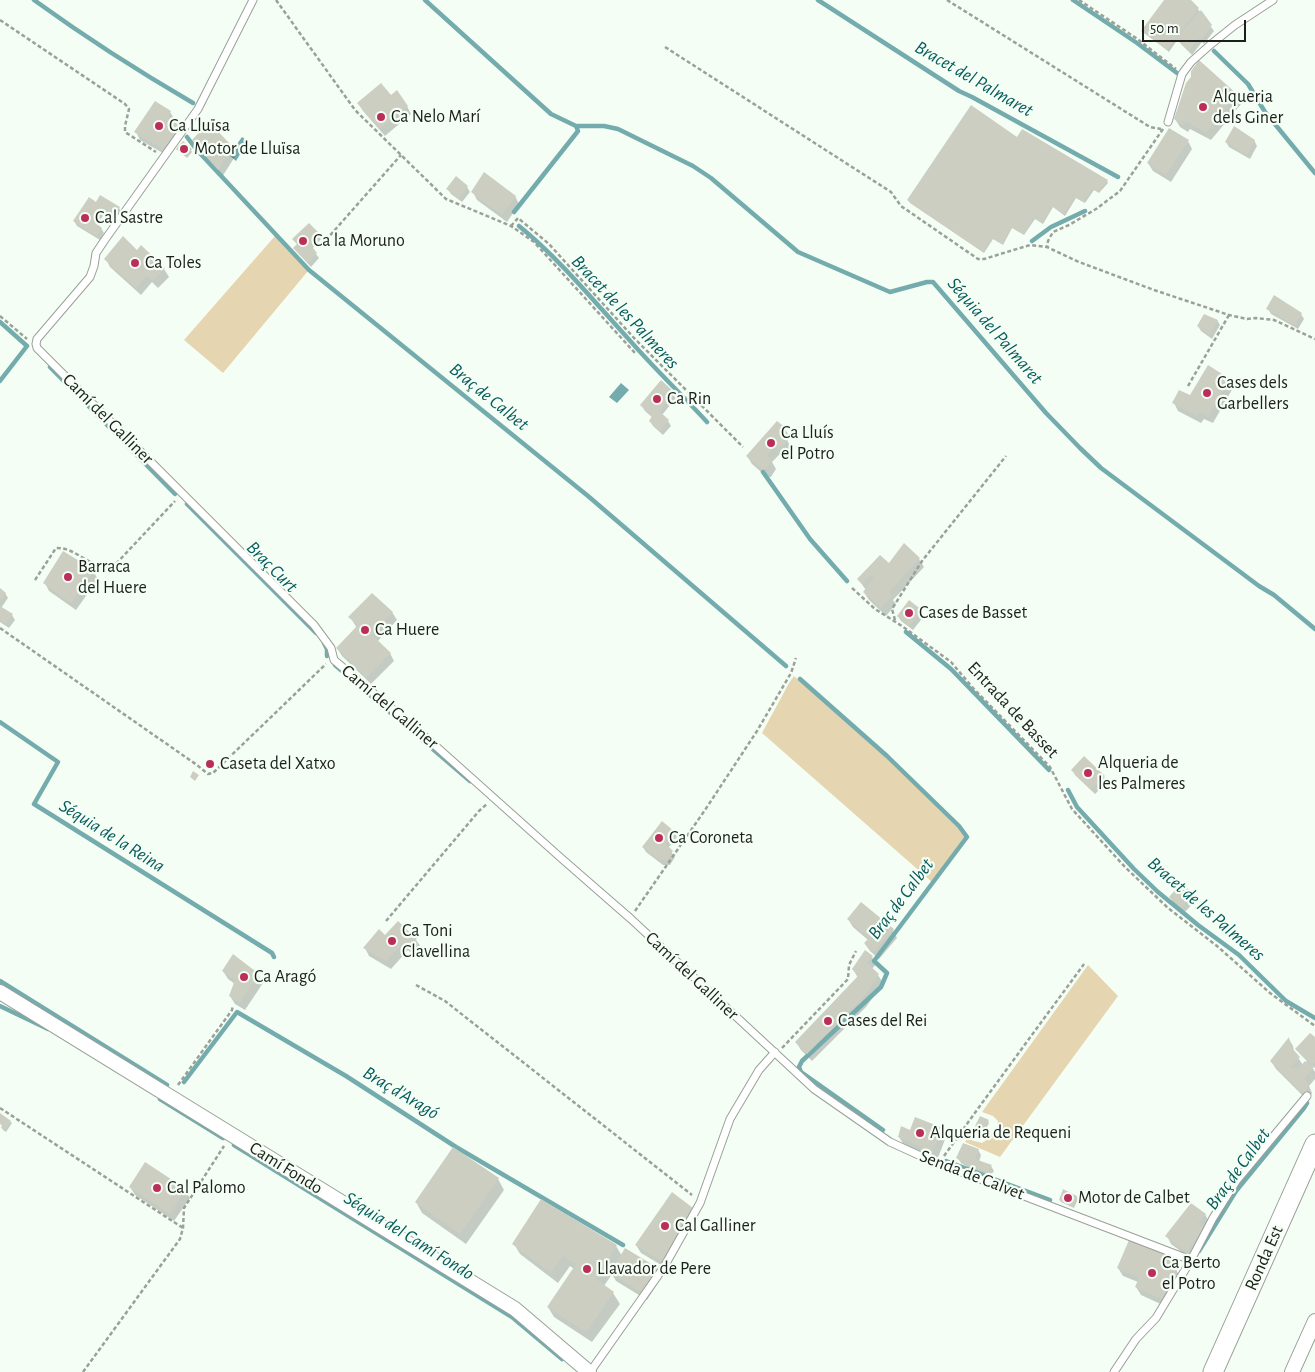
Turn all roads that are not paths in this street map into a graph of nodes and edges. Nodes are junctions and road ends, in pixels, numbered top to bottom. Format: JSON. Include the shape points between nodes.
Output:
{"nodes":[{"id":1,"x":253,"y":0,"type":"edge"},
{"id":2,"x":1273,"y":0,"type":"edge"},
{"id":3,"x":1168,"y":122,"type":"road end"},
{"id":4,"x":0,"y":992,"type":"edge"},
{"id":5,"x":775,"y":1052,"type":"junction"},
{"id":6,"x":1306,"y":1096,"type":"dead end"},
{"id":7,"x":1315,"y":1144,"type":"edge"},
{"id":8,"x":1191,"y":1260,"type":"junction"},
{"id":9,"x":1313,"y":1330,"type":"edge"},
{"id":10,"x":590,"y":1372,"type":"edge"},
{"id":11,"x":1114,"y":1372,"type":"edge"},
{"id":12,"x":1213,"y":1372,"type":"edge"},
{"id":13,"x":1292,"y":1372,"type":"edge"}],
"edges":[{"from":1,"to":5,"type":"lane","name":"Camí del Galliner","via":[[198,108],[96,253],[90,277],[36,344],[314,625],[334,660],[631,919]]},
{"from":2,"to":3,"type":"lane","via":[[1235,25],[1191,62],[1182,74]]},
{"from":4,"to":10,"type":"street","name":"Camí Fondo","via":[[515,1309]]},
{"from":5,"to":8,"type":"lane","name":"Senda de Calvet","via":[[814,1089],[890,1142]]},
{"from":5,"to":10,"type":"lane","via":[[759,1070],[730,1119],[700,1203],[664,1267]]},
{"from":6,"to":8,"type":"lane","via":[[1237,1180]]},
{"from":7,"to":12,"type":"main road","name":"Ronda Est"},
{"from":8,"to":11,"type":"lane","via":[[1156,1318],[1136,1339]]},
{"from":9,"to":13,"type":"street"}]}
